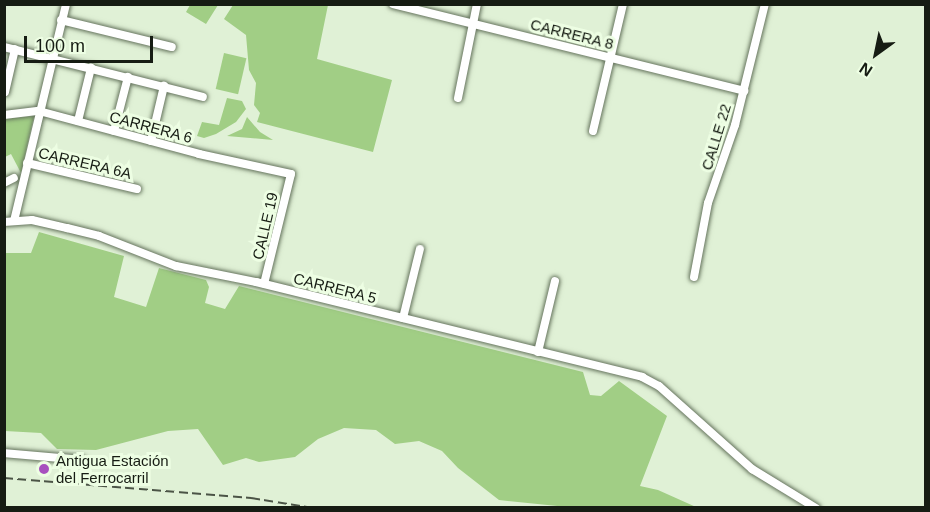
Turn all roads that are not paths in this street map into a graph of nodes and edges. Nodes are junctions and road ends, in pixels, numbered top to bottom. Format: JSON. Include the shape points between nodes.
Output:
{"nodes":[{"id":1,"x":66,"y":4,"type":"edge"},
{"id":2,"x":393,"y":4,"type":"edge"},
{"id":3,"x":477,"y":4,"type":"edge"},
{"id":4,"x":623,"y":4,"type":"edge"},
{"id":5,"x":765,"y":4,"type":"edge"},
{"id":6,"x":61,"y":20,"type":"junction"},
{"id":7,"x":473,"y":24,"type":"junction"},
{"id":8,"x":4,"y":47,"type":"edge"},
{"id":9,"x":172,"y":47,"type":"dead end"},
{"id":10,"x":15,"y":49,"type":"junction"},
{"id":11,"x":610,"y":58,"type":"junction"},
{"id":12,"x":51,"y":59,"type":"junction"},
{"id":13,"x":91,"y":68,"type":"junction"},
{"id":14,"x":128,"y":77,"type":"junction"},
{"id":15,"x":164,"y":86,"type":"junction"},
{"id":16,"x":744,"y":91,"type":"junction"},
{"id":17,"x":5,"y":92,"type":"edge"},
{"id":18,"x":203,"y":97,"type":"dead end"},
{"id":19,"x":458,"y":98,"type":"dead end"},
{"id":20,"x":39,"y":111,"type":"junction"},
{"id":21,"x":4,"y":115,"type":"edge"},
{"id":22,"x":78,"y":121,"type":"junction"},
{"id":23,"x":114,"y":131,"type":"junction"},
{"id":24,"x":593,"y":131,"type":"dead end"},
{"id":25,"x":151,"y":141,"type":"junction"},
{"id":26,"x":27,"y":164,"type":"junction"},
{"id":27,"x":291,"y":174,"type":"joint"},
{"id":28,"x":14,"y":178,"type":"dead end"},
{"id":29,"x":4,"y":183,"type":"edge"},
{"id":30,"x":137,"y":189,"type":"dead end"},
{"id":31,"x":9,"y":222,"type":"edge"},
{"id":32,"x":420,"y":249,"type":"dead end"},
{"id":33,"x":694,"y":277,"type":"dead end"},
{"id":34,"x":555,"y":281,"type":"dead end"},
{"id":35,"x":264,"y":284,"type":"junction"},
{"id":36,"x":403,"y":318,"type":"junction"},
{"id":37,"x":538,"y":352,"type":"junction"},
{"id":38,"x":4,"y":453,"type":"edge"},
{"id":39,"x":82,"y":460,"type":"dead end"},
{"id":40,"x":816,"y":507,"type":"edge"}],
"edges":[{"from":1,"to":6,"type":"street"},
{"from":2,"to":7,"type":"street","name":"CARRERA 8"},
{"from":3,"to":7,"type":"street"},
{"from":4,"to":11,"type":"street"},
{"from":5,"to":16,"type":"street","name":"CALLE 22"},
{"from":6,"to":9,"type":"street"},
{"from":6,"to":12,"type":"street"},
{"from":7,"to":11,"type":"street","name":"CARRERA 8"},
{"from":7,"to":19,"type":"street"},
{"from":8,"to":10,"type":"street"},
{"from":10,"to":12,"type":"street"},
{"from":10,"to":17,"type":"street"},
{"from":11,"to":16,"type":"street","name":"CARRERA 8"},
{"from":11,"to":24,"type":"street"},
{"from":12,"to":13,"type":"street"},
{"from":12,"to":20,"type":"street"},
{"from":13,"to":14,"type":"street"},
{"from":13,"to":22,"type":"street"},
{"from":14,"to":15,"type":"street"},
{"from":14,"to":23,"type":"street"},
{"from":15,"to":18,"type":"street"},
{"from":15,"to":25,"type":"street"},
{"from":16,"to":33,"type":"street","name":"CALLE 22","via":[[708,203]]},
{"from":20,"to":21,"type":"street","name":"CARRERA 6"},
{"from":20,"to":22,"type":"street","name":"CARRERA 6"},
{"from":20,"to":26,"type":"street"},
{"from":22,"to":23,"type":"street","name":"CARRERA 6"},
{"from":23,"to":25,"type":"street","name":"CARRERA 6"},
{"from":25,"to":27,"type":"street","name":"CARRERA 6"},
{"from":26,"to":30,"type":"street","name":"CARRERA 6A"},
{"from":26,"to":31,"type":"street"},
{"from":27,"to":35,"type":"street","name":"CALLE 19"},
{"from":28,"to":29,"type":"street"},
{"from":31,"to":35,"type":"street","name":"CARRERA 5","via":[[32,220],[67,228],[176,266]]},
{"from":32,"to":36,"type":"street"},
{"from":34,"to":37,"type":"street"},
{"from":35,"to":36,"type":"street","name":"CARRERA 5"},
{"from":36,"to":37,"type":"street","name":"CARRERA 5"},
{"from":37,"to":40,"type":"street","name":"CARRERA 5","via":[[642,377],[659,386],[752,469]]},
{"from":38,"to":39,"type":"street"}]}
